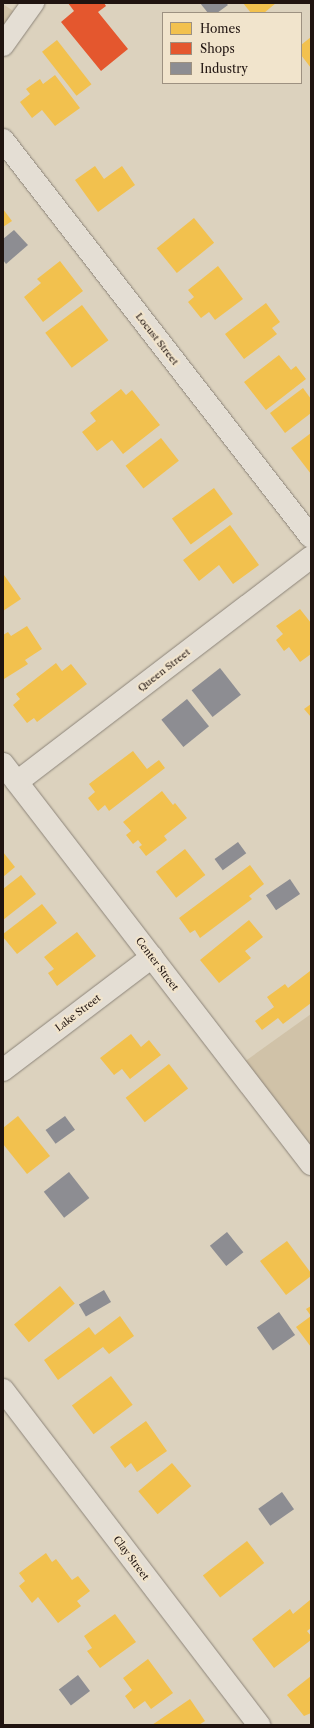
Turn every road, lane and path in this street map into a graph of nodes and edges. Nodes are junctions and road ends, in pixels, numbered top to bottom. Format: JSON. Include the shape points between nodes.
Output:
{"nodes":[{"id":1,"x":33,"y":3,"type":"edge"},
{"id":2,"x":3,"y":45,"type":"edge"},
{"id":3,"x":3,"y":140,"type":"edge"},
{"id":4,"x":311,"y":537,"type":"edge"},
{"id":5,"x":311,"y":557,"type":"edge"},
{"id":6,"x":3,"y":764,"type":"edge"},
{"id":7,"x":17,"y":782,"type":"junction"},
{"id":8,"x":152,"y":957,"type":"junction"},
{"id":9,"x":3,"y":1070,"type":"edge"},
{"id":10,"x":311,"y":1164,"type":"edge"},
{"id":11,"x":3,"y":1390,"type":"edge"},
{"id":12,"x":259,"y":1725,"type":"edge"}],
"edges":[{"from":1,"to":2,"type":"street"},
{"from":3,"to":4,"type":"street","name":"Locust Street"},
{"from":5,"to":7,"type":"street","name":"Queen Street"},
{"from":6,"to":7,"type":"street","name":"Center Street"},
{"from":7,"to":8,"type":"street","name":"Center Street"},
{"from":8,"to":9,"type":"street","name":"Lake Street"},
{"from":8,"to":10,"type":"street","name":"Center Street"},
{"from":11,"to":12,"type":"street","name":"Clay Street"}]}
